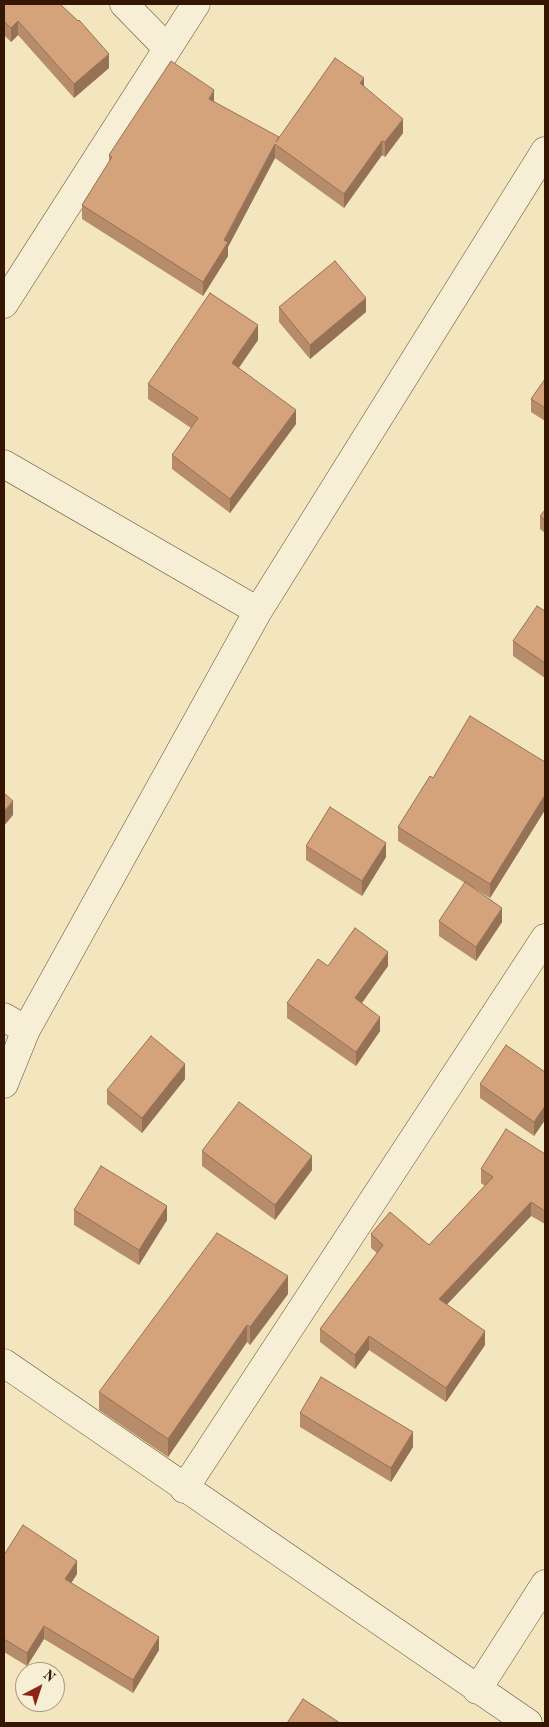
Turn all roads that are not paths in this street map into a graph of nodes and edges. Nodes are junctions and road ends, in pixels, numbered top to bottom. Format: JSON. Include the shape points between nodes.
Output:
{"nodes":[{"id":1,"x":124,"y":4,"type":"edge"},
{"id":2,"x":196,"y":4,"type":"edge"},
{"id":3,"x":167,"y":48,"type":"junction"},
{"id":4,"x":545,"y":151,"type":"edge"},
{"id":5,"x":4,"y":304,"type":"edge"},
{"id":6,"x":4,"y":464,"type":"edge"},
{"id":7,"x":258,"y":611,"type":"junction"},
{"id":8,"x":545,"y":938,"type":"edge"},
{"id":9,"x":15,"y":1024,"type":"edge"},
{"id":10,"x":4,"y":1084,"type":"edge"},
{"id":11,"x":4,"y":1364,"type":"edge"},
{"id":12,"x":184,"y":1489,"type":"junction"},
{"id":13,"x":545,"y":1584,"type":"edge"},
{"id":14,"x":477,"y":1690,"type":"junction"},
{"id":15,"x":528,"y":1723,"type":"edge"}],
"edges":[{"from":1,"to":3,"type":"street"},
{"from":2,"to":3,"type":"street"},
{"from":3,"to":5,"type":"street"},
{"from":4,"to":7,"type":"street"},
{"from":6,"to":7,"type":"street"},
{"from":7,"to":9,"type":"street"},
{"from":8,"to":12,"type":"street"},
{"from":9,"to":10,"type":"street"},
{"from":11,"to":12,"type":"street"},
{"from":12,"to":14,"type":"street"},
{"from":13,"to":14,"type":"street"},
{"from":14,"to":15,"type":"street"}]}
